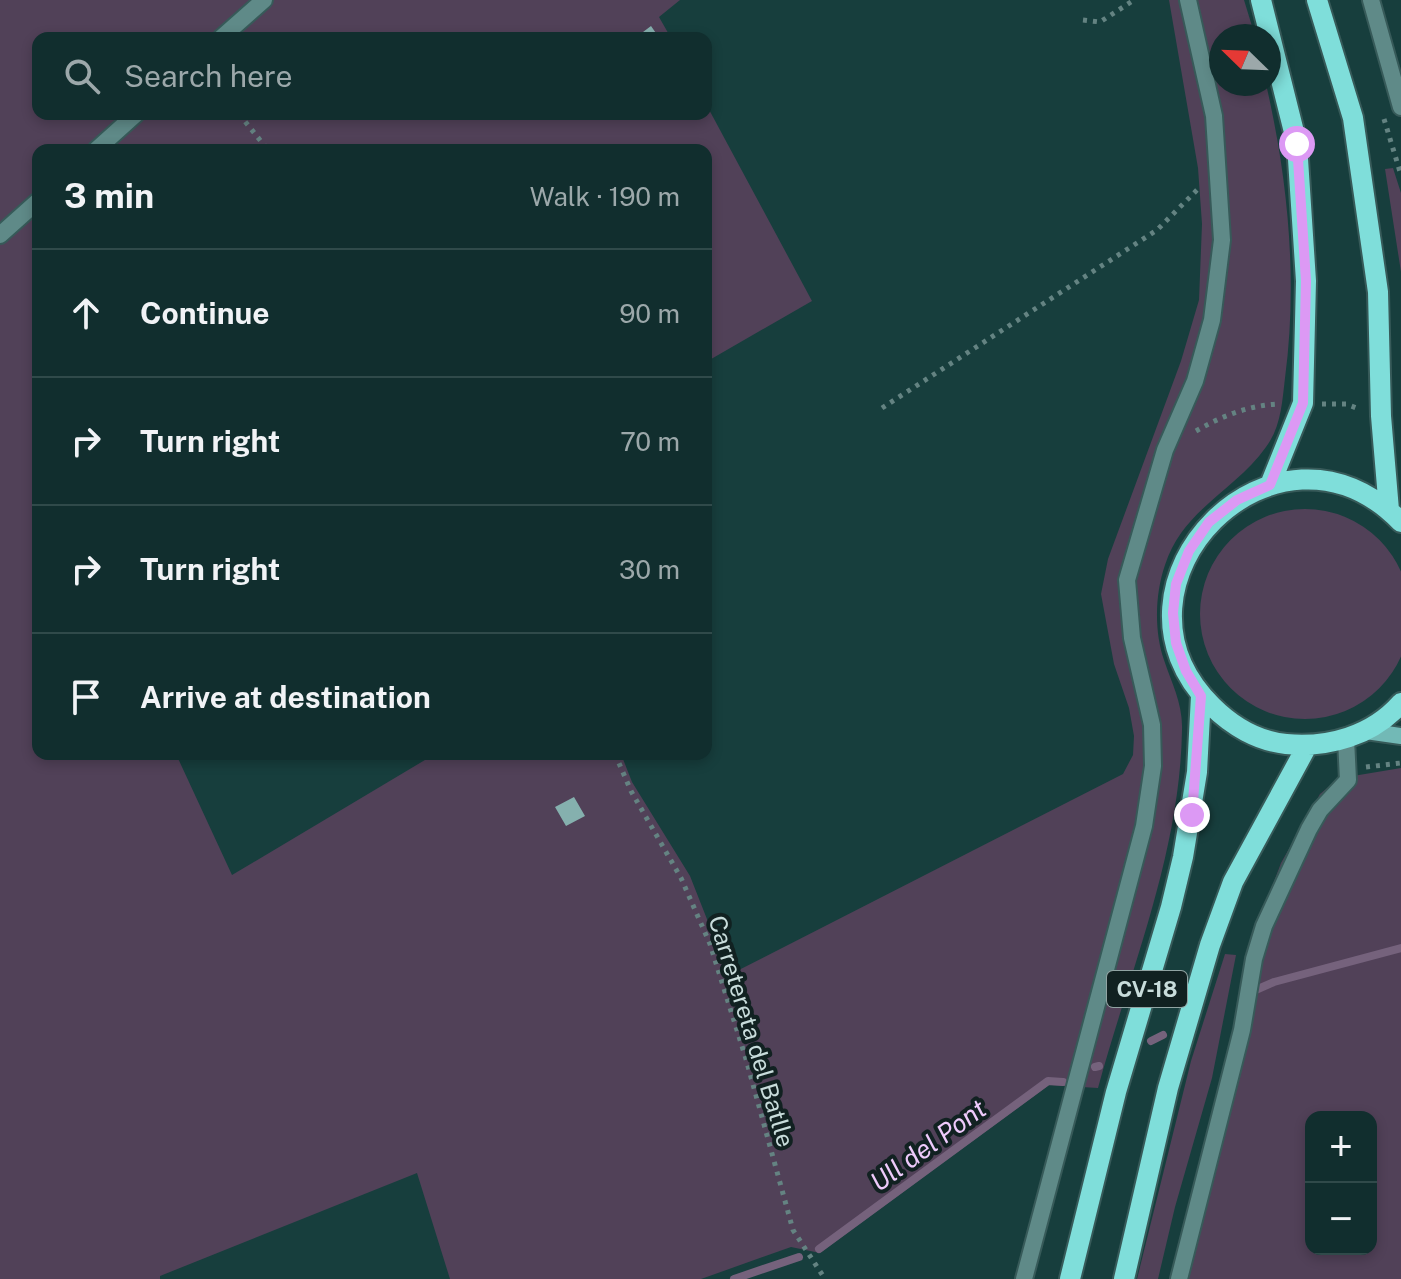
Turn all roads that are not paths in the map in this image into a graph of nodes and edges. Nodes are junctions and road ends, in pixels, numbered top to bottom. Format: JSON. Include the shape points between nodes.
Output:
{"nodes":[{"id":1,"x":264,"y":0,"type":"edge"},
{"id":2,"x":1188,"y":0,"type":"edge"},
{"id":3,"x":1261,"y":0,"type":"edge"},
{"id":4,"x":1317,"y":0,"type":"edge"},
{"id":5,"x":1371,"y":0,"type":"edge"},
{"id":6,"x":228,"y":32,"type":"edge"},
{"id":7,"x":1401,"y":107,"type":"edge"},
{"id":8,"x":129,"y":120,"type":"edge"},
{"id":9,"x":103,"y":144,"type":"edge"},
{"id":10,"x":32,"y":206,"type":"edge"},
{"id":11,"x":0,"y":235,"type":"edge"},
{"id":12,"x":1270,"y":485,"type":"junction"},
{"id":13,"x":1395,"y":516,"type":"edge"},
{"id":14,"x":1201,"y":696,"type":"junction"},
{"id":15,"x":1401,"y":703,"type":"edge"},
{"id":16,"x":1356,"y":735,"type":"junction"},
{"id":17,"x":1401,"y":736,"type":"edge"},
{"id":18,"x":1307,"y":746,"type":"junction"},
{"id":19,"x":1024,"y":1279,"type":"edge"},
{"id":20,"x":1070,"y":1279,"type":"edge"},
{"id":21,"x":1124,"y":1279,"type":"edge"},
{"id":22,"x":1179,"y":1279,"type":"edge"}],
"edges":[{"from":1,"to":6,"type":"street"},
{"from":2,"to":19,"type":"street","via":[[1214,116],[1222,240],[1212,320],[1195,381],[1165,450],[1127,580],[1132,638],[1152,725],[1153,766],[1144,826]]},
{"from":3,"to":12,"type":"main road","via":[[1297,144],[1306,281],[1303,403]]},
{"from":4,"to":13,"type":"main road","via":[[1353,118],[1378,292],[1381,416]]},
{"from":5,"to":7,"type":"street"},
{"from":8,"to":9,"type":"street"},
{"from":10,"to":11,"type":"street"},
{"from":12,"to":13,"type":"main road","via":[[1301,480],[1333,483],[1363,493]]},
{"from":12,"to":14,"type":"main road","via":[[1237,500],[1209,522],[1189,551],[1176,584],[1176,643]]},
{"from":14,"to":18,"type":"main road","via":[[1248,733]]},
{"from":14,"to":20,"type":"main road","number":"CV-18","via":[[1197,772],[1183,857]]},
{"from":15,"to":16,"type":"main road"},
{"from":16,"to":17,"type":"main road"},
{"from":16,"to":18,"type":"main road"},
{"from":16,"to":22,"type":"street","via":[[1348,780],[1309,829],[1264,926]]},
{"from":18,"to":21,"type":"main road","number":"CV-18","via":[[1233,882],[1210,945],[1168,1088]]}]}
